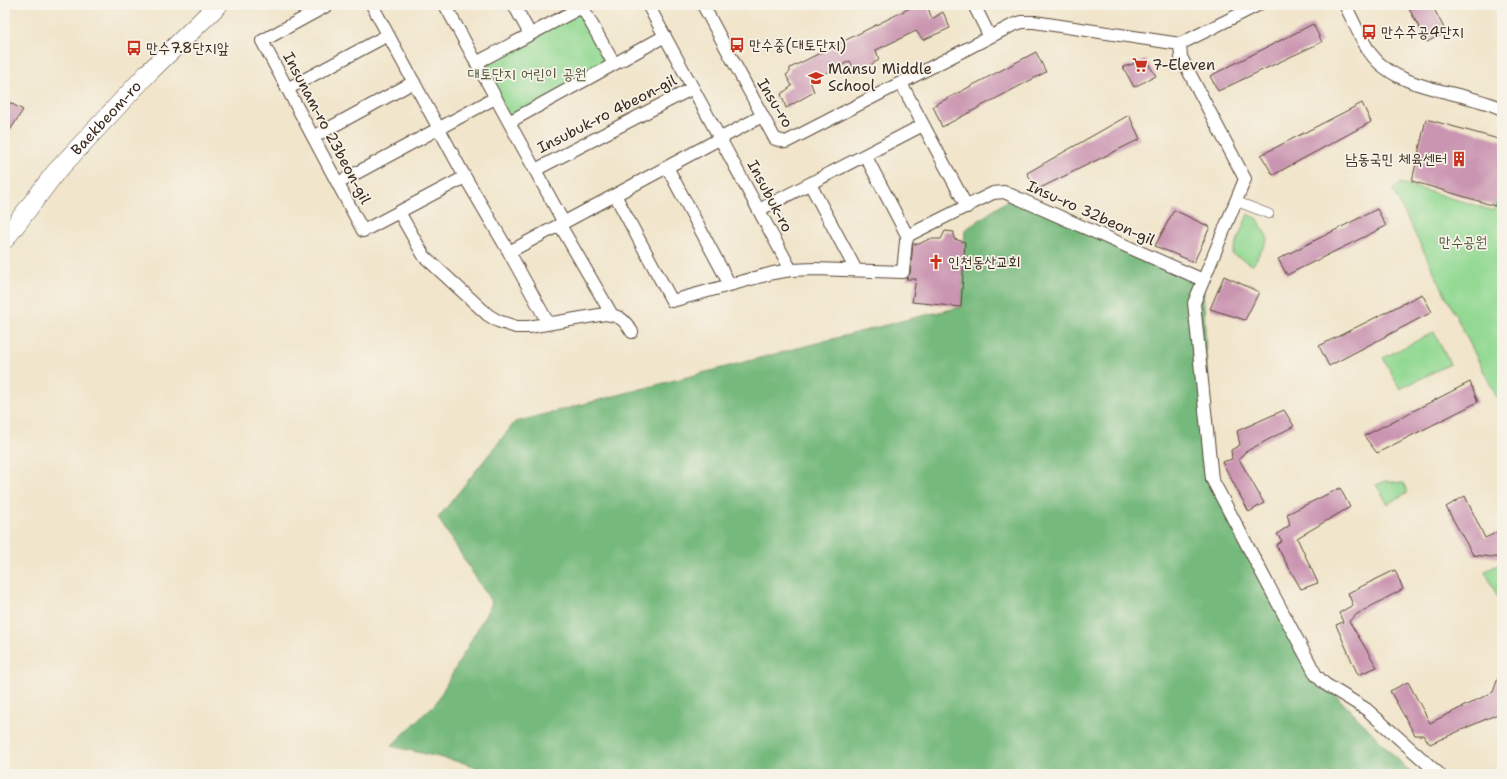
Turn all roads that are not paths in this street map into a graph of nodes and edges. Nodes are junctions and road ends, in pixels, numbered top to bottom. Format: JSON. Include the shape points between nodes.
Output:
{"nodes":[{"id":1,"x":218,"y":5,"type":"edge"},
{"id":2,"x":328,"y":5,"type":"edge"},
{"id":3,"x":372,"y":5,"type":"edge"},
{"id":4,"x":444,"y":5,"type":"edge"},
{"id":5,"x":514,"y":5,"type":"edge"},
{"id":6,"x":648,"y":5,"type":"edge"},
{"id":7,"x":703,"y":5,"type":"edge"},
{"id":8,"x":974,"y":5,"type":"edge"},
{"id":9,"x":1258,"y":5,"type":"edge"},
{"id":10,"x":1345,"y":5,"type":"edge"},
{"id":11,"x":582,"y":6,"type":"edge"},
{"id":12,"x":530,"y":34,"type":"junction"},
{"id":13,"x":388,"y":35,"type":"junction"},
{"id":14,"x":665,"y":36,"type":"junction"},
{"id":15,"x":990,"y":37,"type":"junction"},
{"id":16,"x":1180,"y":44,"type":"junction"},
{"id":17,"x":476,"y":63,"type":"junction"},
{"id":18,"x":614,"y":64,"type":"junction"},
{"id":19,"x":414,"y":82,"type":"junction"},
{"id":20,"x":901,"y":83,"type":"junction"},
{"id":21,"x":693,"y":88,"type":"junction"},
{"id":22,"x":287,"y":89,"type":"junction"},
{"id":23,"x":496,"y":98,"type":"junction"},
{"id":24,"x":1502,"y":109,"type":"edge"},
{"id":25,"x":762,"y":116,"type":"junction"},
{"id":26,"x":509,"y":122,"type":"junction"},
{"id":27,"x":923,"y":125,"type":"junction"},
{"id":28,"x":439,"y":128,"type":"junction"},
{"id":29,"x":313,"y":137,"type":"junction"},
{"id":30,"x":720,"y":138,"type":"junction"},
{"id":31,"x":865,"y":155,"type":"junction"},
{"id":32,"x":667,"y":167,"type":"junction"},
{"id":33,"x":535,"y":170,"type":"junction"},
{"id":34,"x":465,"y":177,"type":"junction"},
{"id":35,"x":338,"y":183,"type":"junction"},
{"id":36,"x":810,"y":184,"type":"junction"},
{"id":37,"x":615,"y":195,"type":"junction"},
{"id":38,"x":1238,"y":202,"type":"dead end"},
{"id":39,"x":967,"y":207,"type":"junction"},
{"id":40,"x":759,"y":210,"type":"junction"},
{"id":41,"x":400,"y":212,"type":"junction"},
{"id":42,"x":1269,"y":214,"type":"dead end"},
{"id":43,"x":562,"y":224,"type":"junction"},
{"id":44,"x":908,"y":237,"type":"junction"},
{"id":45,"x":5,"y":239,"type":"edge"},
{"id":46,"x":510,"y":252,"type":"junction"},
{"id":47,"x":791,"y":270,"type":"junction"},
{"id":48,"x":856,"y":270,"type":"junction"},
{"id":49,"x":1203,"y":280,"type":"junction"},
{"id":50,"x":730,"y":285,"type":"junction"},
{"id":51,"x":612,"y":315,"type":"junction"},
{"id":52,"x":548,"y":323,"type":"junction"},
{"id":53,"x":632,"y":332,"type":"dead end"},
{"id":54,"x":1439,"y":774,"type":"edge"}],
"edges":[{"from":1,"to":45,"type":"main road","name":"Baekbeom-ro","via":[[148,72],[55,173]]},
{"from":2,"to":22,"type":"street","name":"Insunam-ro 23beon-gil","via":[[262,41]]},
{"from":3,"to":13,"type":"street"},
{"from":4,"to":17,"type":"street"},
{"from":5,"to":12,"type":"street"},
{"from":6,"to":14,"type":"street","name":"Insubuk-ro 4beon-gil"},
{"from":7,"to":25,"type":"street","name":"Insu-ro"},
{"from":8,"to":15,"type":"street"},
{"from":9,"to":16,"type":"street"},
{"from":10,"to":24,"type":"street","via":[[1371,54],[1387,69],[1426,87]]},
{"from":11,"to":12,"type":"street"},
{"from":11,"to":18,"type":"street"},
{"from":12,"to":17,"type":"street"},
{"from":13,"to":19,"type":"street"},
{"from":13,"to":22,"type":"street"},
{"from":14,"to":18,"type":"street"},
{"from":14,"to":21,"type":"street","name":"Insubuk-ro 4beon-gil"},
{"from":15,"to":16,"type":"street","name":"Insu-ro","via":[[1013,25],[1034,22]]},
{"from":15,"to":20,"type":"street","name":"Insu-ro"},
{"from":16,"to":49,"type":"street","via":[[1181,57],[1245,179]]},
{"from":17,"to":23,"type":"street"},
{"from":18,"to":26,"type":"street"},
{"from":19,"to":28,"type":"street"},
{"from":19,"to":29,"type":"street"},
{"from":20,"to":25,"type":"street","name":"Insu-ro","via":[[786,142],[776,139]]},
{"from":20,"to":27,"type":"street"},
{"from":21,"to":30,"type":"street","name":"Insubuk-ro 4beon-gil"},
{"from":21,"to":33,"type":"street","name":"Insubuk-ro 4beon-gil"},
{"from":22,"to":29,"type":"street","name":"Insunam-ro 23beon-gil"},
{"from":23,"to":26,"type":"street"},
{"from":23,"to":28,"type":"street"},
{"from":25,"to":30,"type":"street"},
{"from":26,"to":33,"type":"street"},
{"from":27,"to":31,"type":"street"},
{"from":27,"to":39,"type":"street"},
{"from":28,"to":34,"type":"street"},
{"from":28,"to":35,"type":"street"},
{"from":29,"to":35,"type":"street","name":"Insunam-ro 23beon-gil"},
{"from":30,"to":32,"type":"street"},
{"from":30,"to":40,"type":"street","name":"Insubuk-ro"},
{"from":31,"to":36,"type":"street"},
{"from":31,"to":44,"type":"street"},
{"from":32,"to":37,"type":"street"},
{"from":32,"to":50,"type":"street"},
{"from":33,"to":43,"type":"street"},
{"from":34,"to":41,"type":"street"},
{"from":34,"to":46,"type":"street"},
{"from":35,"to":41,"type":"street","name":"Insunam-ro 23beon-gil","via":[[363,231]]},
{"from":36,"to":40,"type":"street"},
{"from":36,"to":48,"type":"street"},
{"from":37,"to":43,"type":"street"},
{"from":37,"to":50,"type":"street","via":[[672,301]]},
{"from":38,"to":42,"type":"street"},
{"from":39,"to":44,"type":"street","name":"Insu-ro 32beon-gil"},
{"from":39,"to":49,"type":"street","name":"Insu-ro 32beon-gil","via":[[993,193],[1004,192]]},
{"from":40,"to":47,"type":"street","name":"Insubuk-ro"},
{"from":41,"to":52,"type":"street","via":[[424,256],[488,315],[516,327],[529,328]]},
{"from":43,"to":46,"type":"street"},
{"from":43,"to":51,"type":"street"},
{"from":44,"to":48,"type":"street","via":[[903,272]]},
{"from":46,"to":52,"type":"street"},
{"from":47,"to":48,"type":"street"},
{"from":47,"to":50,"type":"street"},
{"from":49,"to":54,"type":"street","via":[[1194,309],[1212,479],[1316,675],[1325,684],[1366,709]]},
{"from":51,"to":52,"type":"street"},
{"from":51,"to":53,"type":"street","via":[[622,320]]}]}
